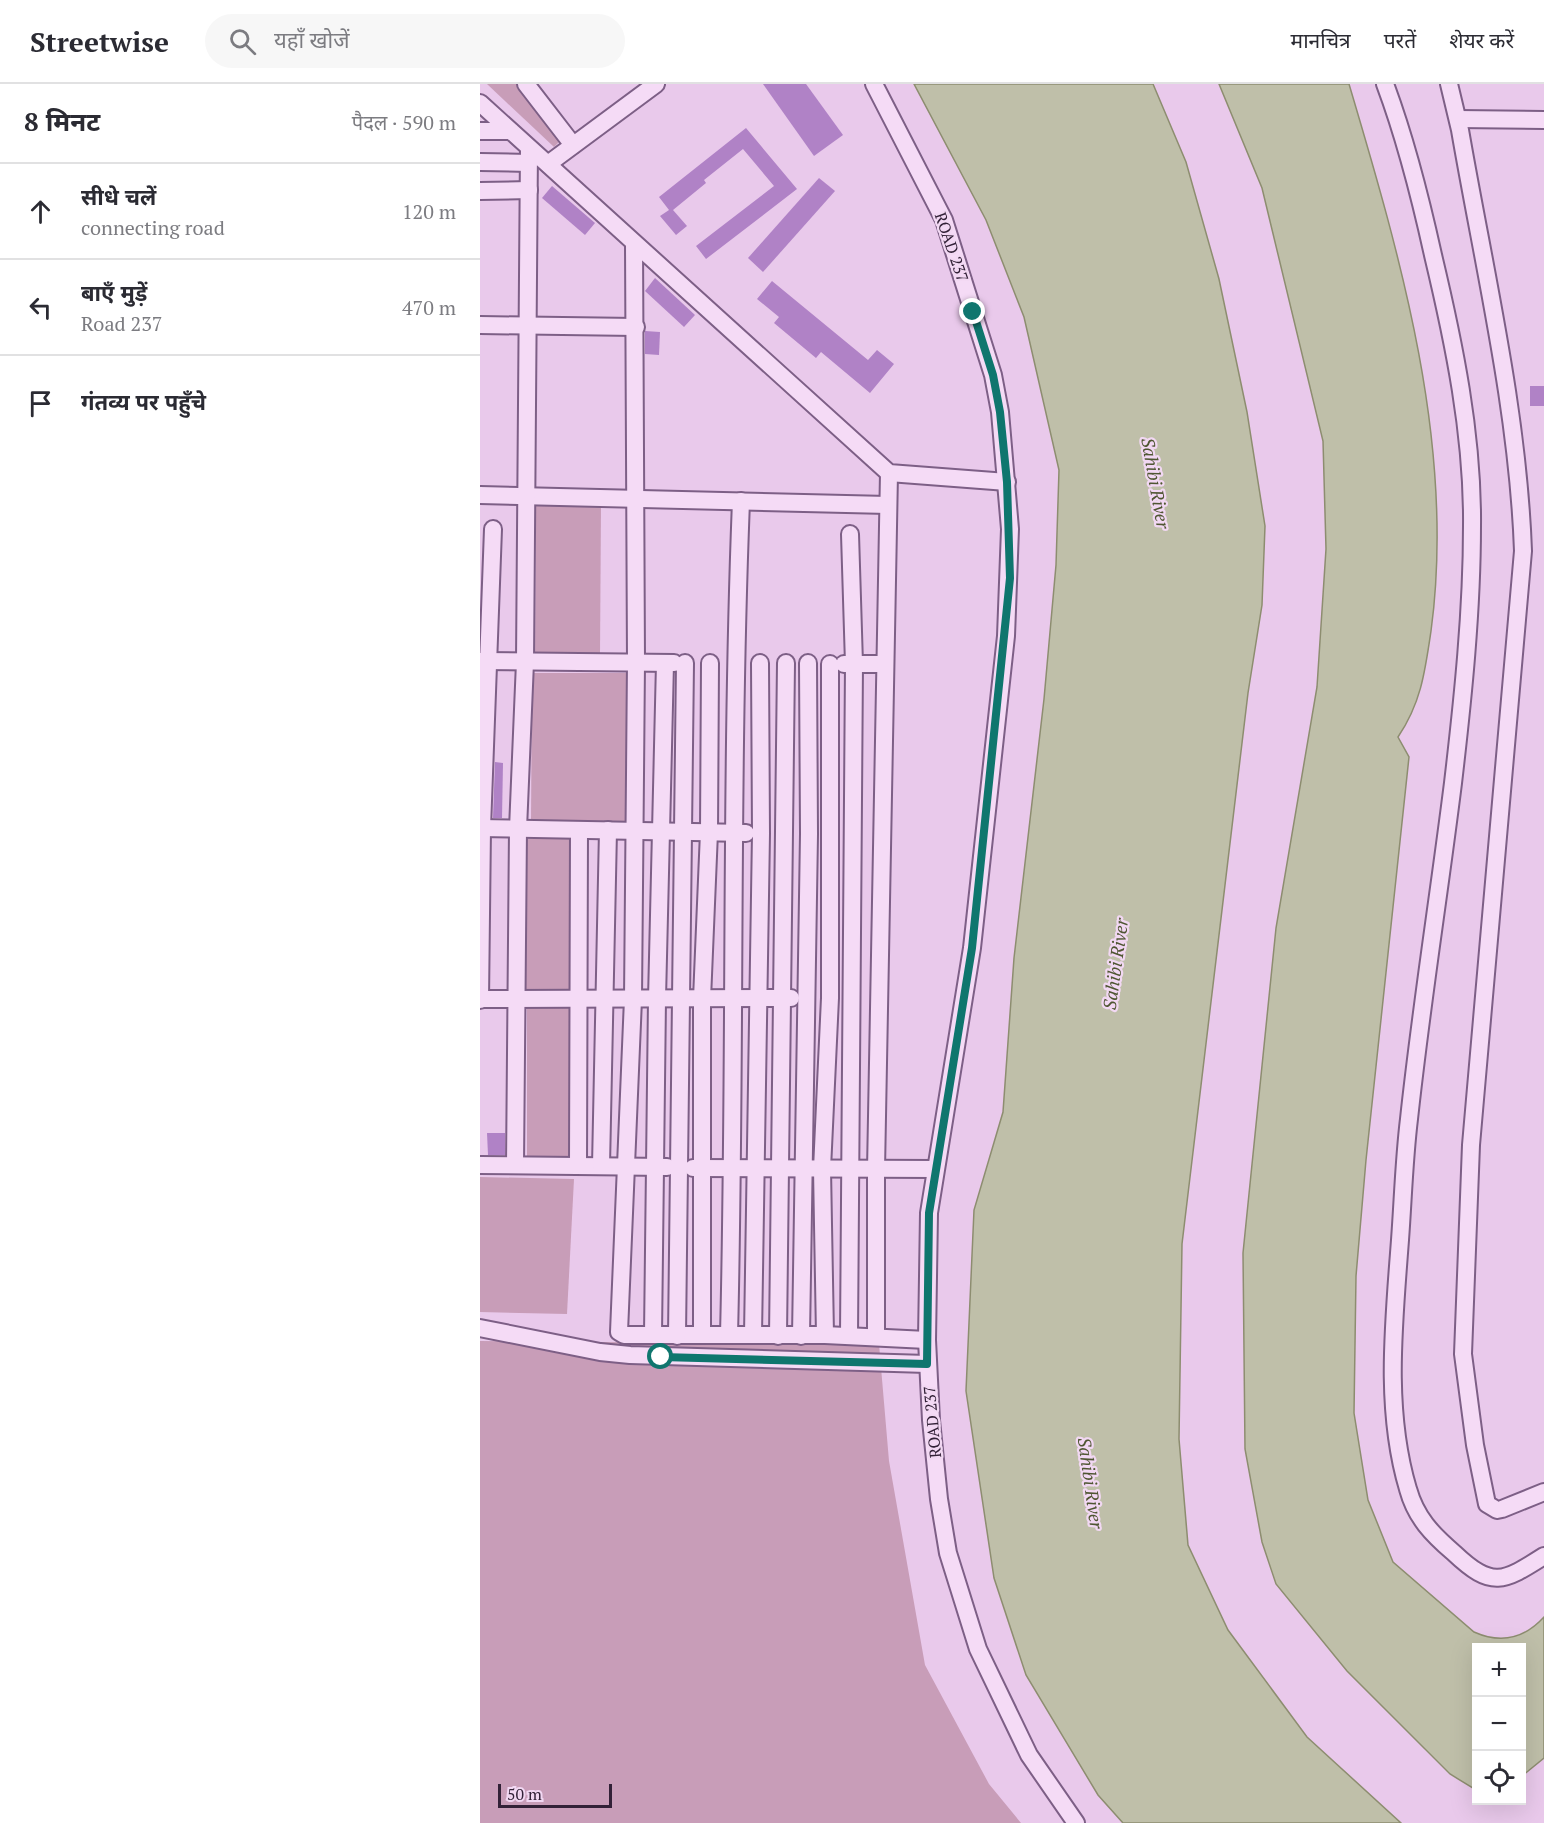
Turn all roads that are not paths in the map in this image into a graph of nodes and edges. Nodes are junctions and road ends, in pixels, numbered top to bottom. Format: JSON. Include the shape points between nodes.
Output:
{"nodes":[{"id":1,"x":526,"y":84,"type":"edge"},
{"id":2,"x":656,"y":84,"type":"edge"},
{"id":3,"x":874,"y":84,"type":"edge"},
{"id":4,"x":1385,"y":84,"type":"edge"},
{"id":5,"x":1449,"y":84,"type":"edge"},
{"id":6,"x":480,"y":103,"type":"edge"},
{"id":7,"x":1458,"y":119,"type":"junction"},
{"id":8,"x":1544,"y":120,"type":"edge"},
{"id":9,"x":510,"y":130,"type":"junction"},
{"id":10,"x":480,"y":131,"type":"edge"},
{"id":11,"x":573,"y":145,"type":"junction"},
{"id":12,"x":529,"y":155,"type":"junction"},
{"id":13,"x":480,"y":162,"type":"edge"},
{"id":14,"x":548,"y":164,"type":"junction"},
{"id":15,"x":529,"y":190,"type":"junction"},
{"id":16,"x":480,"y":191,"type":"edge"},
{"id":17,"x":634,"y":243,"type":"junction"},
{"id":18,"x":480,"y":325,"type":"edge"},
{"id":19,"x":527,"y":325,"type":"junction"},
{"id":20,"x":636,"y":327,"type":"junction"},
{"id":21,"x":889,"y":473,"type":"junction"},
{"id":22,"x":1007,"y":482,"type":"junction"},
{"id":23,"x":480,"y":495,"type":"edge"},
{"id":24,"x":525,"y":496,"type":"junction"},
{"id":25,"x":634,"y":499,"type":"junction"},
{"id":26,"x":741,"y":501,"type":"junction"},
{"id":27,"x":888,"y":505,"type":"junction"},
{"id":28,"x":492,"y":529,"type":"dead end"},
{"id":29,"x":850,"y":534,"type":"dead end"},
{"id":30,"x":485,"y":661,"type":"edge"},
{"id":31,"x":525,"y":662,"type":"junction"},
{"id":32,"x":636,"y":663,"type":"junction"},
{"id":33,"x":665,"y":663,"type":"junction"},
{"id":34,"x":685,"y":663,"type":"junction"},
{"id":35,"x":710,"y":663,"type":"junction"},
{"id":36,"x":735,"y":663,"type":"junction"},
{"id":37,"x":760,"y":663,"type":"junction"},
{"id":38,"x":786,"y":663,"type":"junction"},
{"id":39,"x":808,"y":663,"type":"junction"},
{"id":40,"x":830,"y":663,"type":"junction"},
{"id":41,"x":854,"y":663,"type":"junction"},
{"id":42,"x":885,"y":664,"type":"junction"},
{"id":43,"x":481,"y":828,"type":"edge"},
{"id":44,"x":518,"y":829,"type":"junction"},
{"id":45,"x":579,"y":830,"type":"junction"},
{"id":46,"x":608,"y":830,"type":"junction"},
{"id":47,"x":633,"y":831,"type":"junction"},
{"id":48,"x":661,"y":831,"type":"junction"},
{"id":49,"x":683,"y":832,"type":"junction"},
{"id":50,"x":709,"y":832,"type":"junction"},
{"id":51,"x":736,"y":833,"type":"junction"},
{"id":52,"x":761,"y":833,"type":"junction"},
{"id":53,"x":784,"y":834,"type":"junction"},
{"id":54,"x":809,"y":834,"type":"junction"},
{"id":55,"x":831,"y":834,"type":"junction"},
{"id":56,"x":853,"y":835,"type":"junction"},
{"id":57,"x":882,"y":836,"type":"junction"},
{"id":58,"x":734,"y":998,"type":"junction"},
{"id":59,"x":756,"y":998,"type":"junction"},
{"id":60,"x":782,"y":998,"type":"junction"},
{"id":61,"x":807,"y":998,"type":"junction"},
{"id":62,"x":830,"y":998,"type":"junction"},
{"id":63,"x":851,"y":998,"type":"junction"},
{"id":64,"x":879,"y":998,"type":"junction"},
{"id":65,"x":480,"y":999,"type":"edge"},
{"id":66,"x":516,"y":999,"type":"junction"},
{"id":67,"x":579,"y":999,"type":"junction"},
{"id":68,"x":603,"y":999,"type":"junction"},
{"id":69,"x":633,"y":999,"type":"junction"},
{"id":70,"x":657,"y":999,"type":"junction"},
{"id":71,"x":680,"y":999,"type":"junction"},
{"id":72,"x":702,"y":999,"type":"junction"},
{"id":73,"x":480,"y":1165,"type":"edge"},
{"id":74,"x":514,"y":1165,"type":"junction"},
{"id":75,"x":578,"y":1166,"type":"junction"},
{"id":76,"x":602,"y":1166,"type":"junction"},
{"id":77,"x":627,"y":1167,"type":"junction"},
{"id":78,"x":656,"y":1167,"type":"junction"},
{"id":79,"x":678,"y":1167,"type":"junction"},
{"id":80,"x":704,"y":1168,"type":"junction"},
{"id":81,"x":733,"y":1168,"type":"junction"},
{"id":82,"x":755,"y":1168,"type":"junction"},
{"id":83,"x":780,"y":1169,"type":"junction"},
{"id":84,"x":803,"y":1169,"type":"junction"},
{"id":85,"x":822,"y":1169,"type":"junction"},
{"id":86,"x":849,"y":1169,"type":"junction"},
{"id":87,"x":935,"y":1169,"type":"junction"},
{"id":88,"x":876,"y":1170,"type":"junction"},
{"id":89,"x":480,"y":1328,"type":"edge"},
{"id":90,"x":653,"y":1335,"type":"junction"},
{"id":91,"x":702,"y":1335,"type":"junction"},
{"id":92,"x":729,"y":1335,"type":"junction"},
{"id":93,"x":753,"y":1335,"type":"junction"},
{"id":94,"x":825,"y":1335,"type":"junction"},
{"id":95,"x":676,"y":1336,"type":"junction"},
{"id":96,"x":778,"y":1336,"type":"junction"},
{"id":97,"x":801,"y":1336,"type":"junction"},
{"id":98,"x":849,"y":1336,"type":"junction"},
{"id":99,"x":876,"y":1337,"type":"junction"},
{"id":100,"x":927,"y":1340,"type":"junction"},
{"id":101,"x":927,"y":1364,"type":"junction"},
{"id":102,"x":1544,"y":1492,"type":"edge"},
{"id":103,"x":1544,"y":1556,"type":"edge"},
{"id":104,"x":1076,"y":1823,"type":"edge"}],
"edges":[{"from":1,"to":11,"type":"street"},
{"from":2,"to":11,"type":"street"},
{"from":3,"to":22,"type":"street","name":"ROAD 237","via":[[944,220],[993,375]]},
{"from":4,"to":103,"type":"street","via":[[1413,166],[1448,315],[1469,460],[1472,528],[1468,622],[1453,780],[1408,1122],[1393,1402],[1408,1490],[1427,1529],[1470,1569],[1491,1579],[1508,1578]]},
{"from":5,"to":7,"type":"street"},
{"from":6,"to":9,"type":"street"},
{"from":7,"to":8,"type":"street"},
{"from":7,"to":102,"type":"street","via":[[1511,424],[1523,551],[1472,1145],[1463,1354],[1487,1504],[1502,1509]]},
{"from":9,"to":10,"type":"street"},
{"from":9,"to":12,"type":"street"},
{"from":11,"to":14,"type":"street"},
{"from":12,"to":13,"type":"street"},
{"from":12,"to":14,"type":"street"},
{"from":12,"to":15,"type":"street"},
{"from":14,"to":17,"type":"street"},
{"from":15,"to":16,"type":"street"},
{"from":15,"to":19,"type":"street"},
{"from":17,"to":20,"type":"street"},
{"from":17,"to":21,"type":"street"},
{"from":18,"to":19,"type":"street"},
{"from":19,"to":20,"type":"street"},
{"from":19,"to":24,"type":"street"},
{"from":20,"to":25,"type":"street"},
{"from":21,"to":22,"type":"street"},
{"from":21,"to":27,"type":"street"},
{"from":22,"to":87,"type":"street","name":"ROAD 237","via":[[1010,578],[1001,683],[972,948]]},
{"from":23,"to":24,"type":"street"},
{"from":24,"to":25,"type":"street"},
{"from":24,"to":31,"type":"street"},
{"from":25,"to":26,"type":"street"},
{"from":25,"to":32,"type":"street"},
{"from":26,"to":27,"type":"street"},
{"from":26,"to":36,"type":"street"},
{"from":27,"to":42,"type":"street"},
{"from":28,"to":30,"type":"street"},
{"from":29,"to":41,"type":"street"},
{"from":30,"to":31,"type":"street"},
{"from":30,"to":43,"type":"street"},
{"from":31,"to":32,"type":"street"},
{"from":31,"to":44,"type":"street"},
{"from":32,"to":33,"type":"street"},
{"from":32,"to":47,"type":"street"},
{"from":33,"to":34,"type":"street"},
{"from":33,"to":48,"type":"street"},
{"from":34,"to":35,"type":"street"},
{"from":34,"to":49,"type":"street"},
{"from":35,"to":36,"type":"street"},
{"from":35,"to":50,"type":"street"},
{"from":36,"to":37,"type":"street"},
{"from":36,"to":51,"type":"street"},
{"from":37,"to":38,"type":"street"},
{"from":37,"to":52,"type":"street"},
{"from":38,"to":39,"type":"street"},
{"from":38,"to":53,"type":"street"},
{"from":39,"to":40,"type":"street"},
{"from":39,"to":54,"type":"street"},
{"from":40,"to":41,"type":"street"},
{"from":40,"to":55,"type":"street"},
{"from":41,"to":42,"type":"street"},
{"from":41,"to":56,"type":"street"},
{"from":42,"to":57,"type":"street"},
{"from":43,"to":44,"type":"street"},
{"from":43,"to":65,"type":"street"},
{"from":44,"to":45,"type":"street"},
{"from":44,"to":66,"type":"street"},
{"from":45,"to":46,"type":"street"},
{"from":45,"to":67,"type":"street"},
{"from":46,"to":47,"type":"street"},
{"from":46,"to":68,"type":"street"},
{"from":47,"to":48,"type":"street"},
{"from":47,"to":69,"type":"street"},
{"from":48,"to":49,"type":"street"},
{"from":48,"to":70,"type":"street"},
{"from":49,"to":50,"type":"street"},
{"from":49,"to":71,"type":"street"},
{"from":50,"to":51,"type":"street"},
{"from":50,"to":72,"type":"street"},
{"from":51,"to":52,"type":"street"},
{"from":51,"to":58,"type":"street"},
{"from":52,"to":53,"type":"street"},
{"from":52,"to":59,"type":"street"},
{"from":53,"to":54,"type":"street"},
{"from":53,"to":60,"type":"street"},
{"from":54,"to":55,"type":"street"},
{"from":54,"to":61,"type":"street"},
{"from":55,"to":56,"type":"street"},
{"from":55,"to":62,"type":"street"},
{"from":56,"to":57,"type":"street"},
{"from":56,"to":63,"type":"street"},
{"from":57,"to":64,"type":"street"},
{"from":58,"to":59,"type":"street"},
{"from":58,"to":72,"type":"street"},
{"from":58,"to":81,"type":"street"},
{"from":59,"to":60,"type":"street"},
{"from":59,"to":82,"type":"street"},
{"from":60,"to":61,"type":"street"},
{"from":60,"to":83,"type":"street"},
{"from":61,"to":62,"type":"street"},
{"from":61,"to":84,"type":"street"},
{"from":62,"to":63,"type":"street"},
{"from":62,"to":85,"type":"street"},
{"from":63,"to":64,"type":"street"},
{"from":63,"to":86,"type":"street"},
{"from":64,"to":88,"type":"street"},
{"from":65,"to":66,"type":"street"},
{"from":66,"to":67,"type":"street"},
{"from":66,"to":74,"type":"street"},
{"from":67,"to":68,"type":"street"},
{"from":67,"to":75,"type":"street"},
{"from":68,"to":69,"type":"street"},
{"from":68,"to":76,"type":"street"},
{"from":69,"to":70,"type":"street"},
{"from":69,"to":77,"type":"street"},
{"from":70,"to":71,"type":"street"},
{"from":70,"to":78,"type":"street"},
{"from":71,"to":72,"type":"street"},
{"from":71,"to":79,"type":"street"},
{"from":72,"to":80,"type":"street"},
{"from":73,"to":74,"type":"street"},
{"from":74,"to":75,"type":"street"},
{"from":75,"to":76,"type":"street"},
{"from":76,"to":77,"type":"street"},
{"from":77,"to":78,"type":"street"},
{"from":77,"to":90,"type":"street","via":[[619,1332]]},
{"from":78,"to":79,"type":"street"},
{"from":78,"to":90,"type":"street"},
{"from":79,"to":80,"type":"street"},
{"from":79,"to":95,"type":"street"},
{"from":80,"to":81,"type":"street"},
{"from":80,"to":91,"type":"street"},
{"from":81,"to":82,"type":"street"},
{"from":81,"to":92,"type":"street"},
{"from":82,"to":83,"type":"street"},
{"from":82,"to":93,"type":"street"},
{"from":83,"to":84,"type":"street"},
{"from":83,"to":96,"type":"street"},
{"from":84,"to":85,"type":"street"},
{"from":84,"to":97,"type":"street"},
{"from":85,"to":86,"type":"street"},
{"from":85,"to":94,"type":"street"},
{"from":86,"to":88,"type":"street"},
{"from":86,"to":98,"type":"street"},
{"from":87,"to":88,"type":"street"},
{"from":87,"to":100,"type":"street","name":"ROAD 237","via":[[929,1213]]},
{"from":88,"to":99,"type":"street"},
{"from":89,"to":101,"type":"street","via":[[630,1355]]},
{"from":90,"to":95,"type":"street"},
{"from":91,"to":92,"type":"street"},
{"from":91,"to":95,"type":"street"},
{"from":92,"to":93,"type":"street"},
{"from":93,"to":96,"type":"street"},
{"from":94,"to":97,"type":"street"},
{"from":94,"to":98,"type":"street"},
{"from":96,"to":97,"type":"street"},
{"from":98,"to":99,"type":"street"},
{"from":99,"to":100,"type":"street"},
{"from":100,"to":101,"type":"street","name":"ROAD 237"},
{"from":101,"to":104,"type":"street","name":"ROAD 237","via":[[939,1499],[958,1592],[1008,1715],[1029,1755]]}]}
